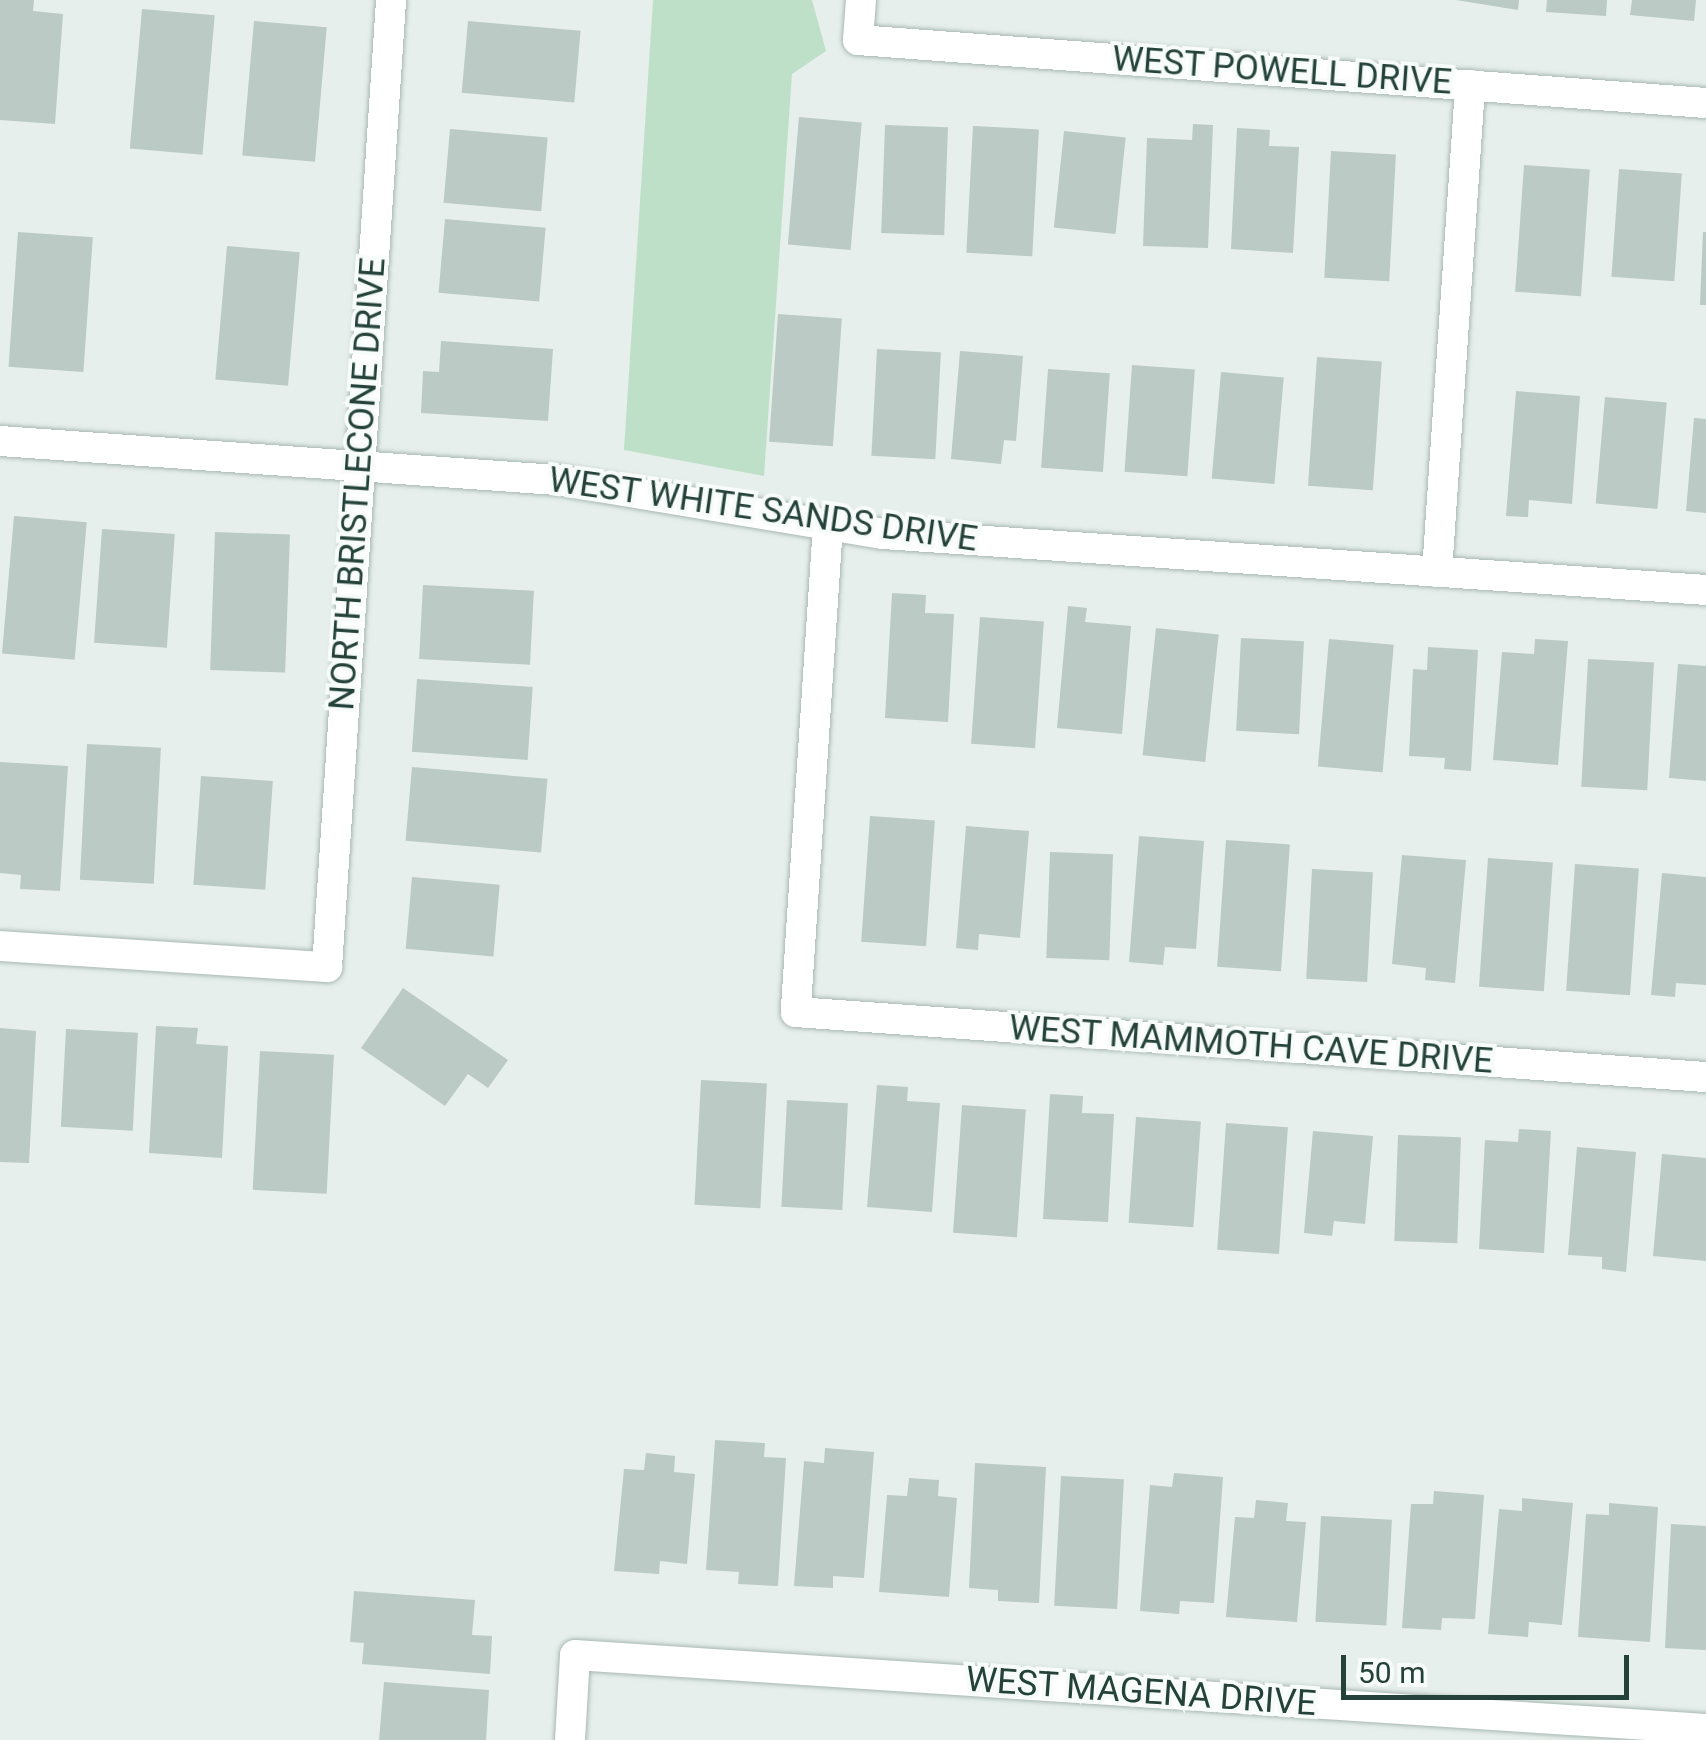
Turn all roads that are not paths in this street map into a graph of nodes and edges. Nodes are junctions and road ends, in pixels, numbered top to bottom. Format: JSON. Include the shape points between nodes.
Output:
{"nodes":[{"id":1,"x":392,"y":0,"type":"edge"},
{"id":2,"x":861,"y":0,"type":"edge"},
{"id":3,"x":1470,"y":85,"type":"junction"},
{"id":4,"x":1706,"y":103,"type":"edge"},
{"id":5,"x":0,"y":441,"type":"edge"},
{"id":6,"x":358,"y":468,"type":"junction"},
{"id":7,"x":828,"y":525,"type":"junction"},
{"id":8,"x":1437,"y":572,"type":"junction"},
{"id":9,"x":1706,"y":590,"type":"edge"},
{"id":10,"x":0,"y":946,"type":"edge"},
{"id":11,"x":1706,"y":1077,"type":"edge"},
{"id":12,"x":1706,"y":1728,"type":"edge"},
{"id":13,"x":570,"y":1740,"type":"edge"}],
"edges":[{"from":1,"to":6,"type":"street","name":"NORTH BRISTLECONE DRIVE"},
{"from":2,"to":3,"type":"street","name":"WEST POWELL DRIVE","via":[[858,40]]},
{"from":3,"to":4,"type":"street","name":"WEST POWELL DRIVE"},
{"from":3,"to":8,"type":"street"},
{"from":5,"to":6,"type":"street","name":"WEST WHITE SANDS DRIVE"},
{"from":6,"to":7,"type":"street","name":"WEST WHITE SANDS DRIVE","via":[[557,480]]},
{"from":6,"to":10,"type":"street","name":"NORTH BRISTLECONE DRIVE","via":[[327,968]]},
{"from":7,"to":8,"type":"street","name":"WEST WHITE SANDS DRIVE"},
{"from":7,"to":11,"type":"street","name":"WEST MAMMOTH CAVE DRIVE","via":[[796,1012]]},
{"from":8,"to":9,"type":"street","name":"WEST WHITE SANDS DRIVE"},
{"from":12,"to":13,"type":"street","name":"WEST MAGENA DRIVE","via":[[575,1655]]}]}
